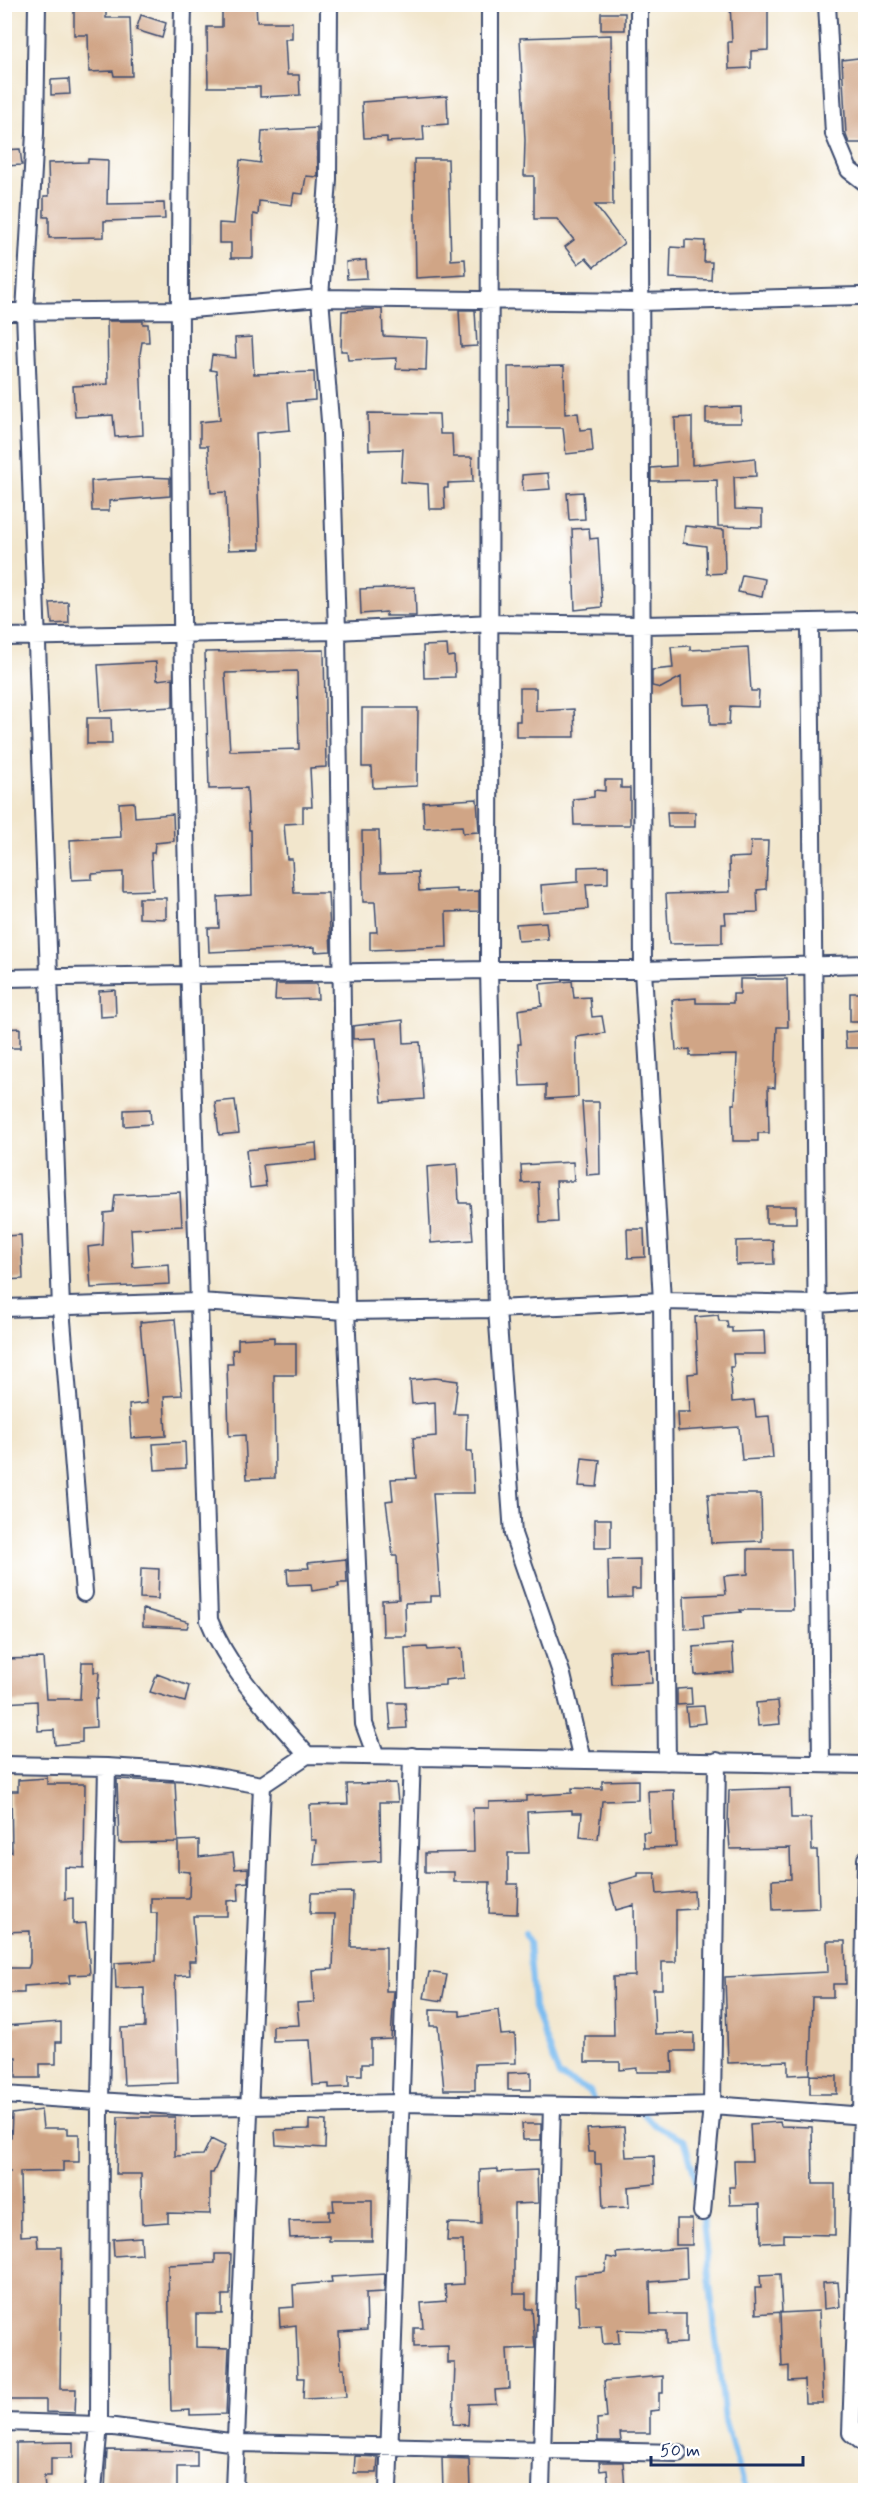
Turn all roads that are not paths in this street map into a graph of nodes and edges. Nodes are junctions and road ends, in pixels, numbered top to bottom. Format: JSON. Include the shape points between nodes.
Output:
{"nodes":[{"id":1,"x":37,"y":4,"type":"edge"},
{"id":2,"x":183,"y":4,"type":"edge"},
{"id":3,"x":329,"y":4,"type":"edge"},
{"id":4,"x":490,"y":4,"type":"edge"},
{"id":5,"x":639,"y":4,"type":"edge"},
{"id":6,"x":826,"y":4,"type":"edge"},
{"id":7,"x":866,"y":183,"type":"edge"},
{"id":8,"x":859,"y":296,"type":"dead end"},
{"id":9,"x":320,"y":298,"type":"junction"},
{"id":10,"x":491,"y":300,"type":"junction"},
{"id":11,"x":640,"y":302,"type":"junction"},
{"id":12,"x":179,"y":310,"type":"junction"},
{"id":13,"x":4,"y":312,"type":"edge"},
{"id":14,"x":25,"y":312,"type":"junction"},
{"id":15,"x":866,"y":621,"type":"edge"},
{"id":16,"x":491,"y":623,"type":"junction"},
{"id":17,"x":810,"y":623,"type":"junction"},
{"id":18,"x":641,"y":626,"type":"junction"},
{"id":19,"x":337,"y":631,"type":"junction"},
{"id":20,"x":181,"y":633,"type":"junction"},
{"id":21,"x":39,"y":636,"type":"junction"},
{"id":22,"x":4,"y":637,"type":"edge"},
{"id":23,"x":866,"y":964,"type":"edge"},
{"id":24,"x":813,"y":965,"type":"junction"},
{"id":25,"x":489,"y":970,"type":"junction"},
{"id":26,"x":643,"y":970,"type":"junction"},
{"id":27,"x":191,"y":974,"type":"junction"},
{"id":28,"x":342,"y":974,"type":"junction"},
{"id":29,"x":51,"y":977,"type":"junction"},
{"id":30,"x":4,"y":978,"type":"edge"},
{"id":31,"x":662,"y":1301,"type":"junction"},
{"id":32,"x":866,"y":1301,"type":"edge"},
{"id":33,"x":199,"y":1302,"type":"junction"},
{"id":34,"x":816,"y":1304,"type":"junction"},
{"id":35,"x":4,"y":1308,"type":"edge"},
{"id":36,"x":61,"y":1308,"type":"junction"},
{"id":37,"x":497,"y":1309,"type":"junction"},
{"id":38,"x":346,"y":1311,"type":"junction"},
{"id":39,"x":84,"y":1593,"type":"dead end"},
{"id":40,"x":307,"y":1755,"type":"junction"},
{"id":41,"x":376,"y":1756,"type":"junction"},
{"id":42,"x":412,"y":1756,"type":"junction"},
{"id":43,"x":582,"y":1760,"type":"junction"},
{"id":44,"x":717,"y":1761,"type":"junction"},
{"id":45,"x":667,"y":1762,"type":"junction"},
{"id":46,"x":820,"y":1764,"type":"junction"},
{"id":47,"x":4,"y":1765,"type":"edge"},
{"id":48,"x":866,"y":1765,"type":"edge"},
{"id":49,"x":107,"y":1767,"type":"junction"},
{"id":50,"x":262,"y":1785,"type":"junction"},
{"id":51,"x":866,"y":1859,"type":"edge"},
{"id":52,"x":4,"y":2095,"type":"edge"},
{"id":53,"x":100,"y":2100,"type":"junction"},
{"id":54,"x":401,"y":2103,"type":"junction"},
{"id":55,"x":250,"y":2105,"type":"junction"},
{"id":56,"x":712,"y":2105,"type":"junction"},
{"id":57,"x":552,"y":2106,"type":"junction"},
{"id":58,"x":864,"y":2116,"type":"edge"},
{"id":59,"x":702,"y":2212,"type":"dead end"},
{"id":60,"x":4,"y":2422,"type":"edge"},
{"id":61,"x":99,"y":2425,"type":"junction"},
{"id":62,"x":237,"y":2443,"type":"junction"},
{"id":63,"x":866,"y":2445,"type":"edge"},
{"id":64,"x":390,"y":2446,"type":"junction"},
{"id":65,"x":542,"y":2450,"type":"junction"},
{"id":66,"x":678,"y":2453,"type":"dead end"},
{"id":67,"x":93,"y":2490,"type":"edge"},
{"id":68,"x":234,"y":2490,"type":"edge"},
{"id":69,"x":388,"y":2490,"type":"edge"},
{"id":70,"x":541,"y":2490,"type":"edge"}],
"edges":[{"from":1,"to":14,"type":"street","via":[[33,190]]},
{"from":2,"to":12,"type":"street"},
{"from":3,"to":9,"type":"street","via":[[328,179]]},
{"from":4,"to":10,"type":"street"},
{"from":5,"to":11,"type":"street"},
{"from":6,"to":7,"type":"street","via":[[834,134],[849,170]]},
{"from":8,"to":11,"type":"street"},
{"from":9,"to":10,"type":"street"},
{"from":9,"to":12,"type":"street"},
{"from":9,"to":19,"type":"street","via":[[331,433]]},
{"from":10,"to":11,"type":"street"},
{"from":10,"to":16,"type":"street"},
{"from":11,"to":18,"type":"street"},
{"from":12,"to":14,"type":"street"},
{"from":12,"to":20,"type":"street"},
{"from":13,"to":14,"type":"street"},
{"from":14,"to":21,"type":"street"},
{"from":15,"to":17,"type":"street"},
{"from":16,"to":18,"type":"street"},
{"from":16,"to":19,"type":"street"},
{"from":16,"to":25,"type":"street"},
{"from":17,"to":18,"type":"street"},
{"from":17,"to":24,"type":"street"},
{"from":18,"to":26,"type":"street"},
{"from":19,"to":20,"type":"street"},
{"from":19,"to":28,"type":"street"},
{"from":20,"to":21,"type":"street"},
{"from":20,"to":27,"type":"street"},
{"from":21,"to":22,"type":"street"},
{"from":21,"to":29,"type":"street"},
{"from":23,"to":24,"type":"street"},
{"from":24,"to":26,"type":"street"},
{"from":24,"to":34,"type":"street"},
{"from":25,"to":26,"type":"street"},
{"from":25,"to":28,"type":"street"},
{"from":25,"to":37,"type":"street"},
{"from":26,"to":31,"type":"street"},
{"from":27,"to":28,"type":"street"},
{"from":27,"to":29,"type":"street"},
{"from":27,"to":33,"type":"street"},
{"from":28,"to":38,"type":"street"},
{"from":29,"to":30,"type":"street"},
{"from":29,"to":36,"type":"street"},
{"from":31,"to":34,"type":"street"},
{"from":31,"to":37,"type":"street"},
{"from":31,"to":45,"type":"street"},
{"from":32,"to":34,"type":"street"},
{"from":33,"to":36,"type":"street"},
{"from":33,"to":38,"type":"street"},
{"from":33,"to":40,"type":"street","via":[[209,1620],[220,1647],[242,1681]]},
{"from":34,"to":46,"type":"street"},
{"from":35,"to":36,"type":"street"},
{"from":36,"to":39,"type":"street"},
{"from":37,"to":38,"type":"street"},
{"from":37,"to":43,"type":"street","via":[[513,1534],[562,1675]]},
{"from":38,"to":41,"type":"street","via":[[364,1724]]},
{"from":40,"to":41,"type":"street"},
{"from":40,"to":50,"type":"street"},
{"from":41,"to":42,"type":"street"},
{"from":42,"to":43,"type":"street"},
{"from":42,"to":54,"type":"street"},
{"from":43,"to":45,"type":"street"},
{"from":44,"to":45,"type":"street"},
{"from":44,"to":46,"type":"street"},
{"from":44,"to":56,"type":"street"},
{"from":46,"to":48,"type":"street"},
{"from":47,"to":49,"type":"street"},
{"from":49,"to":50,"type":"street","via":[[188,1772]]},
{"from":49,"to":53,"type":"street"},
{"from":50,"to":55,"type":"street"},
{"from":51,"to":58,"type":"street"},
{"from":52,"to":53,"type":"street"},
{"from":53,"to":55,"type":"street","via":[[192,2107]]},
{"from":53,"to":61,"type":"street"},
{"from":54,"to":55,"type":"street"},
{"from":54,"to":57,"type":"street"},
{"from":54,"to":64,"type":"street"},
{"from":55,"to":62,"type":"street"},
{"from":56,"to":57,"type":"street"},
{"from":56,"to":58,"type":"street"},
{"from":56,"to":59,"type":"street"},
{"from":57,"to":65,"type":"street"},
{"from":58,"to":63,"type":"street","via":[[850,2433]]},
{"from":60,"to":61,"type":"street"},
{"from":61,"to":62,"type":"street"},
{"from":61,"to":67,"type":"street"},
{"from":62,"to":64,"type":"street"},
{"from":62,"to":68,"type":"street"},
{"from":64,"to":65,"type":"street"},
{"from":64,"to":69,"type":"street"},
{"from":65,"to":66,"type":"street"},
{"from":65,"to":70,"type":"street"}]}
